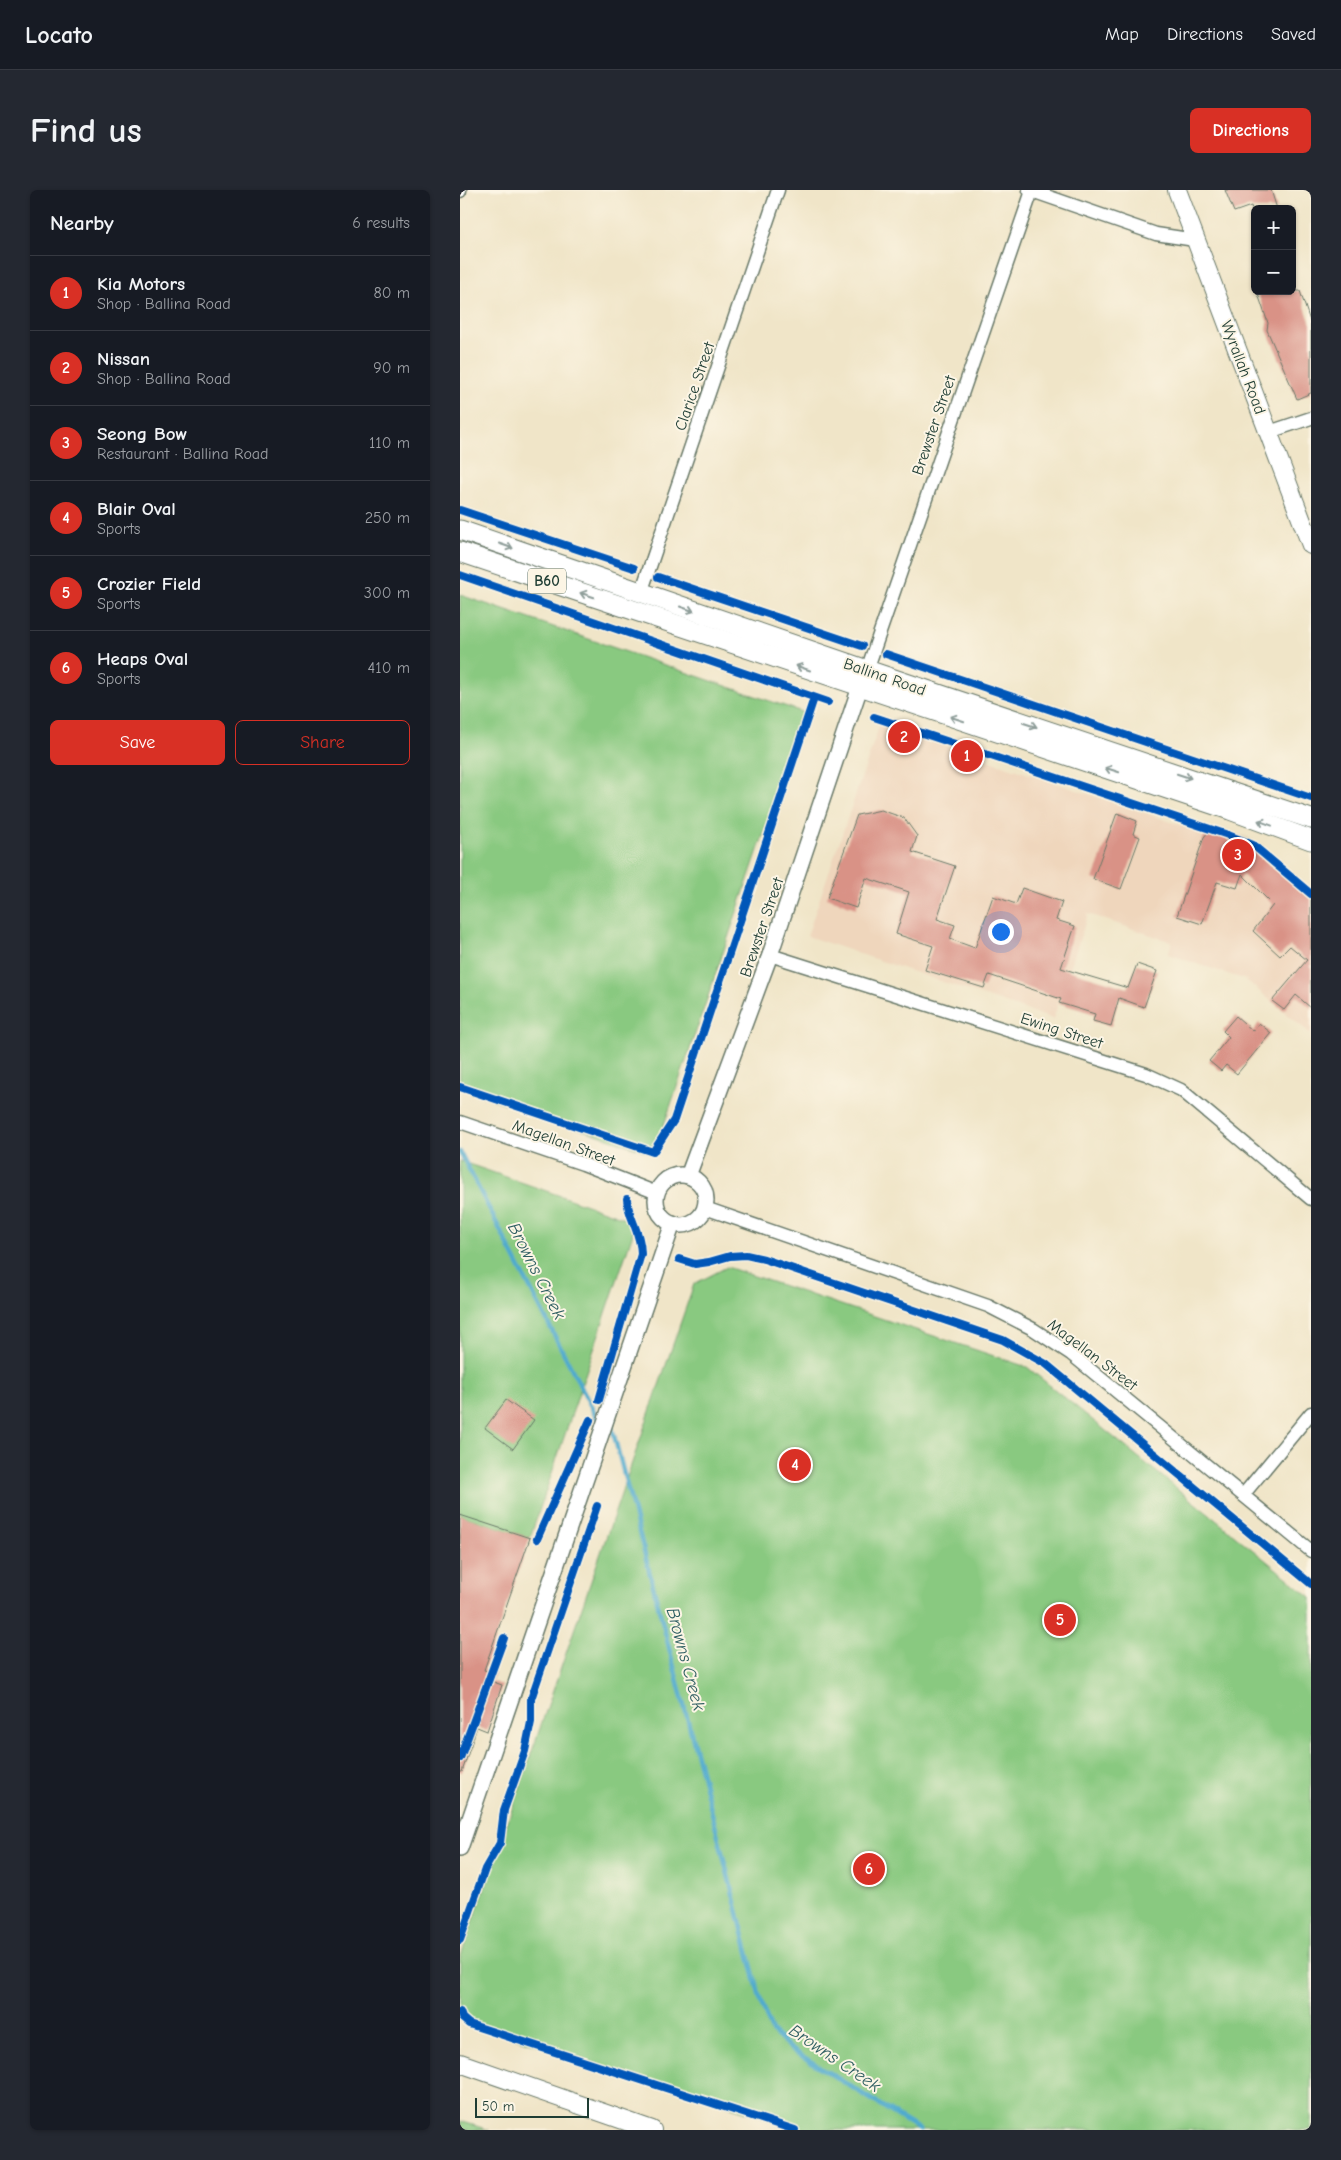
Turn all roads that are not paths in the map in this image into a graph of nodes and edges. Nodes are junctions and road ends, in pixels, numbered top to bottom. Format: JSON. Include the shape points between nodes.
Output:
{"nodes":[{"id":1,"x":778,"y":190,"type":"edge"},
{"id":2,"x":1030,"y":190,"type":"edge"},
{"id":3,"x":1177,"y":190,"type":"edge"},
{"id":4,"x":1195,"y":240,"type":"junction"},
{"id":5,"x":1311,"y":418,"type":"edge"},
{"id":6,"x":1269,"y":432,"type":"junction"},
{"id":7,"x":460,"y":530,"type":"edge"},
{"id":8,"x":1311,"y":545,"type":"edge"},
{"id":9,"x":460,"y":552,"type":"edge"},
{"id":10,"x":640,"y":593,"type":"junction"},
{"id":11,"x":864,"y":679,"type":"junction"},
{"id":12,"x":1311,"y":818,"type":"edge"},
{"id":13,"x":1311,"y":840,"type":"edge"},
{"id":14,"x":770,"y":955,"type":"junction"},
{"id":15,"x":462,"y":1123,"type":"edge"},
{"id":16,"x":688,"y":1176,"type":"junction"},
{"id":17,"x":657,"y":1192,"type":"junction"},
{"id":18,"x":1311,"y":1199,"type":"edge"},
{"id":19,"x":704,"y":1208,"type":"junction"},
{"id":20,"x":673,"y":1223,"type":"junction"},
{"id":21,"x":1311,"y":1413,"type":"edge"},
{"id":22,"x":1242,"y":1495,"type":"junction"},
{"id":23,"x":1311,"y":1551,"type":"edge"},
{"id":24,"x":460,"y":1848,"type":"edge"},
{"id":25,"x":460,"y":2063,"type":"edge"},
{"id":26,"x":652,"y":2130,"type":"edge"}],
"edges":[{"from":1,"to":10,"type":"street","name":"Clarice Street"},
{"from":2,"to":4,"type":"street","via":[[1156,234]]},
{"from":2,"to":11,"type":"street","name":"Brewster Street"},
{"from":3,"to":4,"type":"main road","name":"Wyrallah Road"},
{"from":4,"to":6,"type":"main road","name":"Wyrallah Road"},
{"from":5,"to":6,"type":"street"},
{"from":6,"to":8,"type":"main road","name":"Wyrallah Road"},
{"from":7,"to":10,"type":"main road","name":"Ballina Road","number":"B60","one_way":true},
{"from":11,"to":9,"type":"main road","name":"Ballina Road","number":"B60","one_way":true},
{"from":10,"to":11,"type":"main road","name":"Ballina Road","number":"B60","one_way":true},
{"from":11,"to":12,"type":"main road","name":"Ballina Road","number":"B60","one_way":true},
{"from":13,"to":11,"type":"main road","name":"Ballina Road","number":"B60","one_way":true},
{"from":11,"to":14,"type":"street","name":"Brewster Street"},
{"from":14,"to":16,"type":"street","name":"Brewster Street"},
{"from":14,"to":18,"type":"street","name":"Ewing Street","via":[[1166,1082],[1180,1090]]},
{"from":15,"to":17,"type":"street","name":"Magellan Street"},
{"from":16,"to":17,"type":"street","via":[[666,1179]]},
{"from":16,"to":19,"type":"street","via":[[703,1188]]},
{"from":17,"to":20,"type":"street","via":[[656,1204],[660,1213]]},
{"from":19,"to":20,"type":"street","via":[[692,1222]]},
{"from":19,"to":22,"type":"street","name":"Magellan Street","via":[[988,1306],[1033,1329],[1071,1354]]},
{"from":20,"to":24,"type":"street"},
{"from":21,"to":22,"type":"street"},
{"from":22,"to":23,"type":"street","name":"Magellan Street"},
{"from":25,"to":26,"type":"main road"}]}
